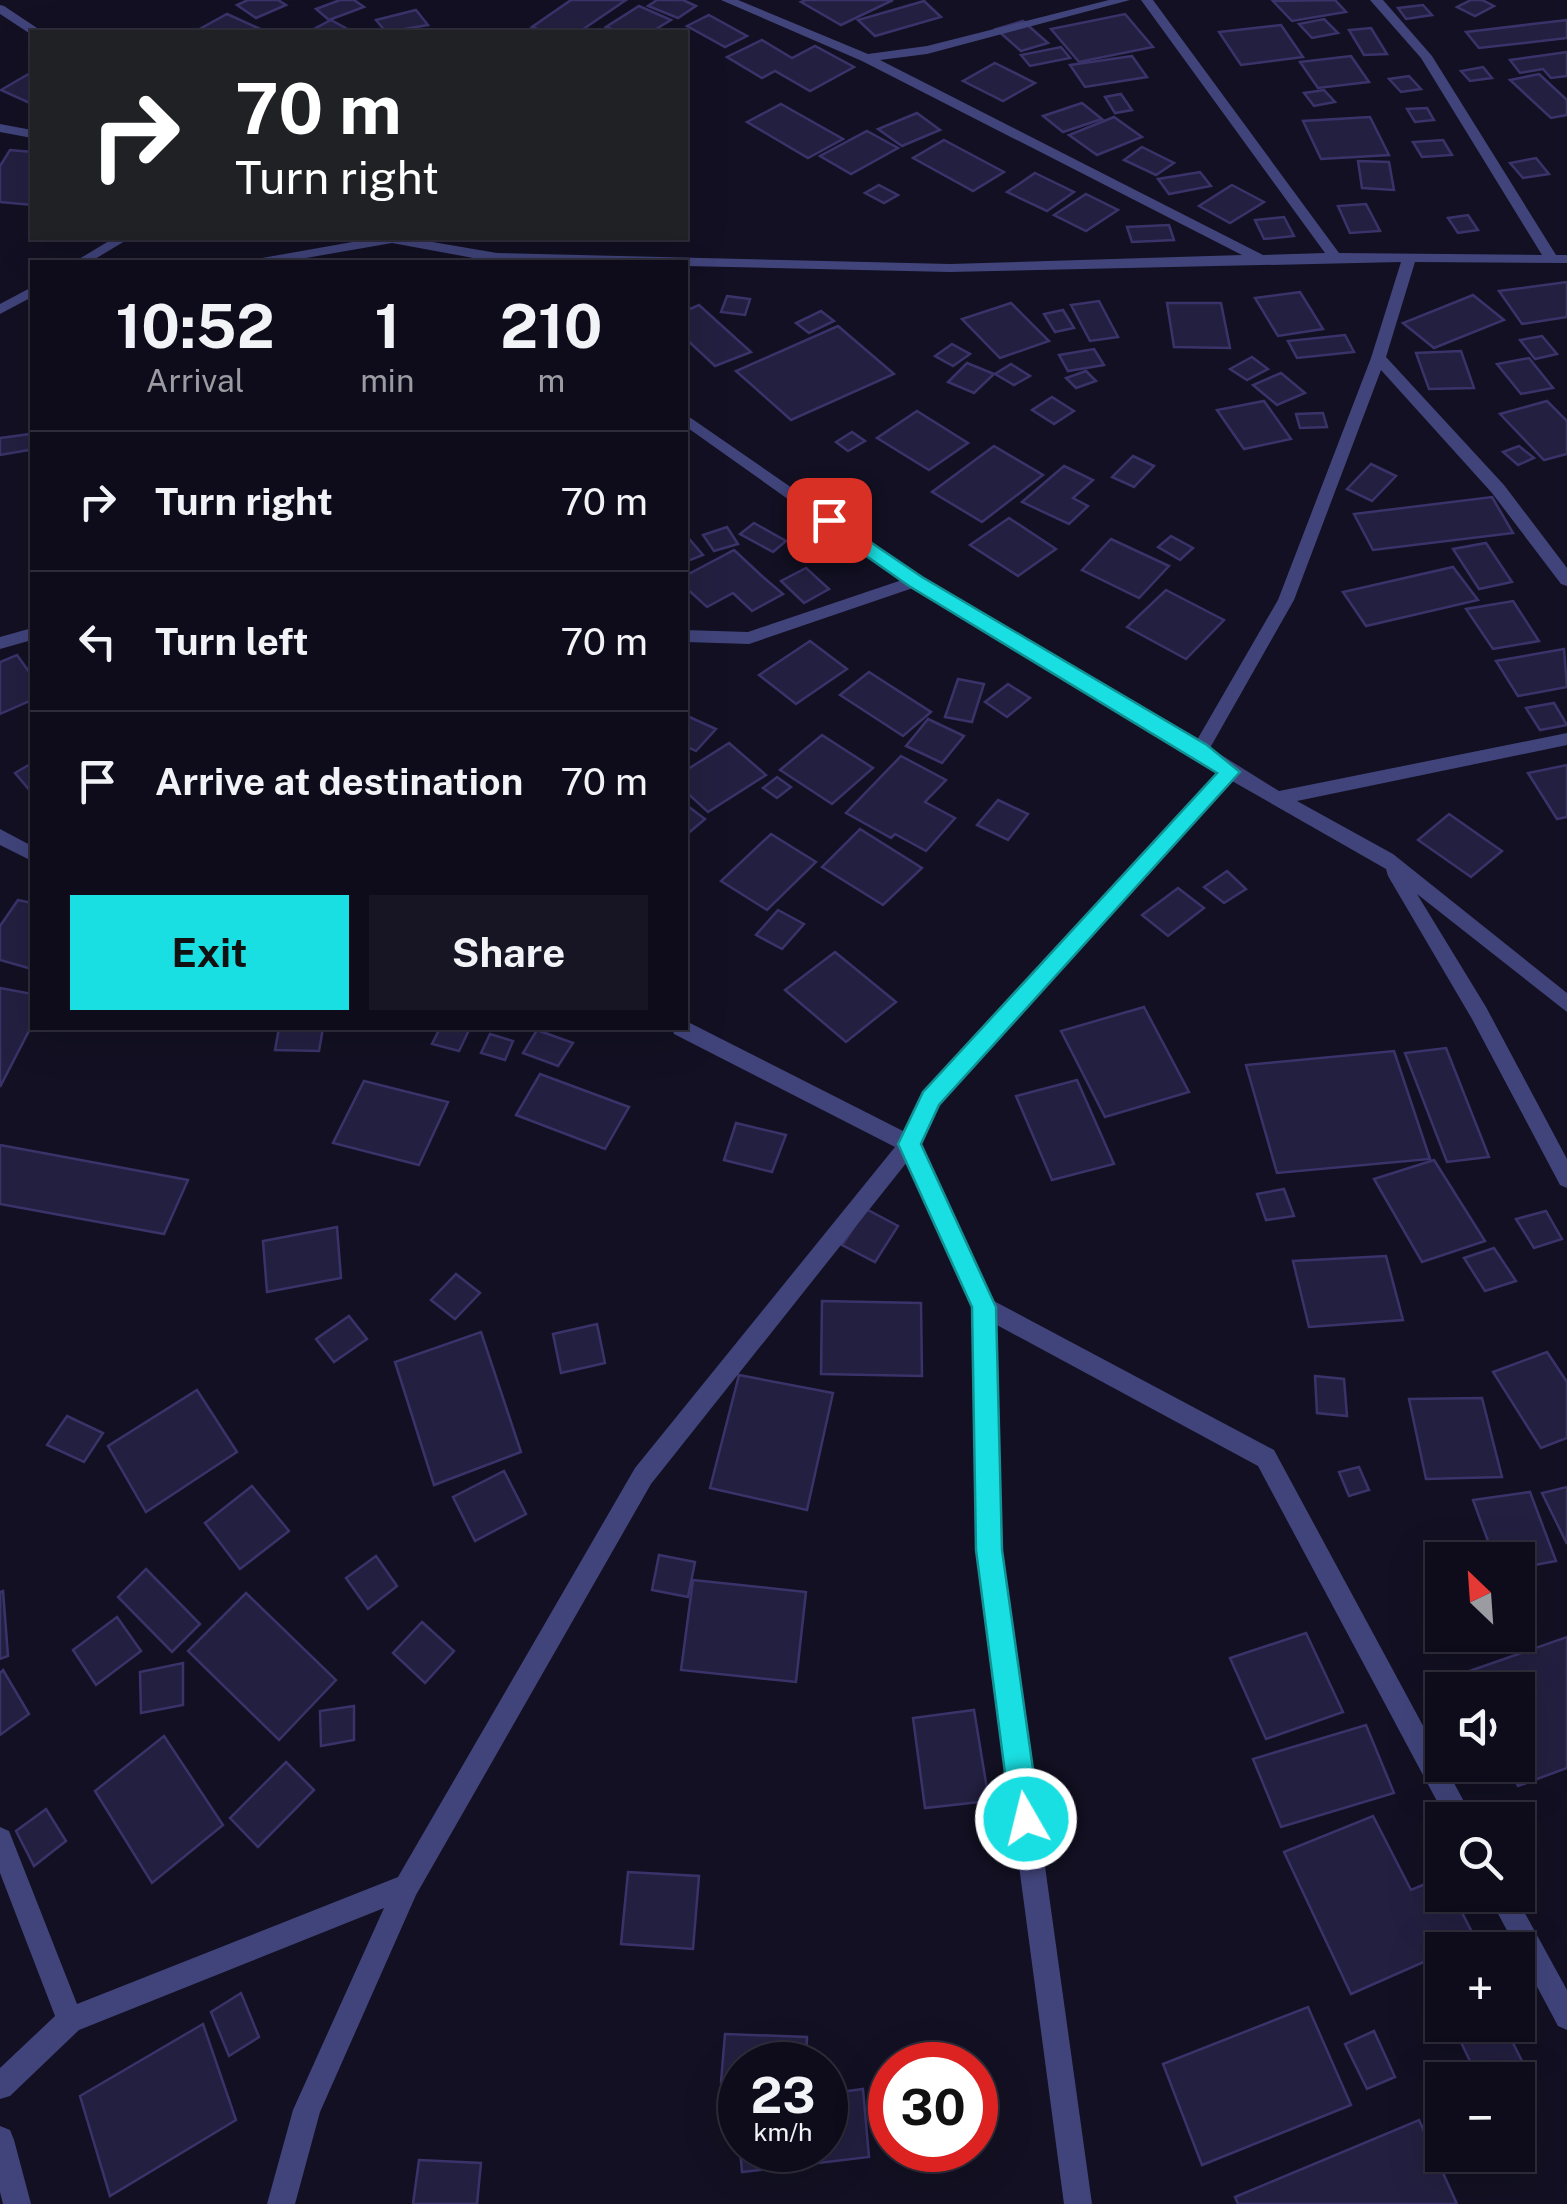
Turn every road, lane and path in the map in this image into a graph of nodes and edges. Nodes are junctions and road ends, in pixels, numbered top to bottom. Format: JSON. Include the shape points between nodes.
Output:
{"nodes":[{"id":1,"x":727,"y":0,"type":"edge"},
{"id":2,"x":1124,"y":0,"type":"edge"},
{"id":3,"x":1146,"y":0,"type":"edge"},
{"id":4,"x":1376,"y":0,"type":"edge"},
{"id":5,"x":0,"y":9,"type":"edge"},
{"id":6,"x":34,"y":30,"type":"edge"},
{"id":7,"x":866,"y":58,"type":"junction"},
{"id":8,"x":0,"y":128,"type":"edge"},
{"id":9,"x":30,"y":134,"type":"edge"},
{"id":10,"x":120,"y":240,"type":"edge"},
{"id":11,"x":378,"y":240,"type":"edge"},
{"id":12,"x":399,"y":240,"type":"edge"},
{"id":13,"x":1335,"y":257,"type":"junction"},
{"id":14,"x":1409,"y":257,"type":"junction"},
{"id":15,"x":1559,"y":259,"type":"edge"},
{"id":16,"x":84,"y":260,"type":"edge"},
{"id":17,"x":273,"y":260,"type":"edge"},
{"id":18,"x":500,"y":260,"type":"edge"},
{"id":19,"x":1263,"y":260,"type":"junction"},
{"id":20,"x":688,"y":263,"type":"edge"},
{"id":21,"x":30,"y":292,"type":"edge"},
{"id":22,"x":30,"y":306,"type":"edge"},
{"id":23,"x":0,"y":311,"type":"edge"},
{"id":24,"x":1378,"y":358,"type":"junction"},
{"id":25,"x":688,"y":421,"type":"edge"},
{"id":26,"x":1567,"y":580,"type":"edge"},
{"id":27,"x":915,"y":581,"type":"junction"},
{"id":28,"x":30,"y":634,"type":"edge"},
{"id":29,"x":688,"y":636,"type":"edge"},
{"id":30,"x":0,"y":642,"type":"edge"},
{"id":31,"x":1567,"y":738,"type":"edge"},
{"id":32,"x":1200,"y":750,"type":"junction"},
{"id":33,"x":1230,"y":772,"type":"junction"},
{"id":34,"x":1279,"y":798,"type":"junction"},
{"id":35,"x":0,"y":836,"type":"edge"},
{"id":36,"x":30,"y":853,"type":"edge"},
{"id":37,"x":1387,"y":859,"type":"junction"},
{"id":38,"x":1567,"y":1004,"type":"edge"},
{"id":39,"x":686,"y":1030,"type":"edge"},
{"id":40,"x":909,"y":1144,"type":"junction"},
{"id":41,"x":1567,"y":1179,"type":"edge"},
{"id":42,"x":984,"y":1307,"type":"junction"},
{"id":43,"x":1451,"y":1802,"type":"edge"},
{"id":44,"x":0,"y":1840,"type":"edge"},
{"id":45,"x":408,"y":1886,"type":"junction"},
{"id":46,"x":1510,"y":1912,"type":"edge"},
{"id":47,"x":1567,"y":2017,"type":"edge"},
{"id":48,"x":70,"y":2020,"type":"junction"},
{"id":49,"x":0,"y":2086,"type":"edge"},
{"id":50,"x":0,"y":2140,"type":"edge"},
{"id":51,"x":17,"y":2204,"type":"edge"},
{"id":52,"x":281,"y":2204,"type":"edge"},
{"id":53,"x":1078,"y":2204,"type":"edge"}],
"edges":[{"from":1,"to":7,"type":"street"},
{"from":2,"to":7,"type":"street","via":[[926,50]]},
{"from":3,"to":13,"type":"street"},
{"from":4,"to":15,"type":"street","via":[[1426,56]]},
{"from":5,"to":6,"type":"street"},
{"from":7,"to":19,"type":"street"},
{"from":8,"to":9,"type":"street"},
{"from":10,"to":16,"type":"street"},
{"from":11,"to":17,"type":"street"},
{"from":12,"to":18,"type":"street"},
{"from":13,"to":14,"type":"street"},
{"from":13,"to":19,"type":"street"},
{"from":14,"to":15,"type":"street"},
{"from":14,"to":24,"type":"street"},
{"from":19,"to":20,"type":"street","via":[[950,268]]},
{"from":21,"to":23,"type":"street"},
{"from":22,"to":23,"type":"street"},
{"from":24,"to":26,"type":"street","via":[[1498,489]]},
{"from":24,"to":32,"type":"street","via":[[1286,600]]},
{"from":25,"to":27,"type":"street"},
{"from":27,"to":29,"type":"street","via":[[748,638]]},
{"from":27,"to":32,"type":"street"},
{"from":28,"to":30,"type":"street"},
{"from":31,"to":34,"type":"street"},
{"from":32,"to":33,"type":"street"},
{"from":33,"to":34,"type":"street"},
{"from":33,"to":40,"type":"street","via":[[931,1099]]},
{"from":34,"to":37,"type":"street"},
{"from":35,"to":36,"type":"street"},
{"from":37,"to":38,"type":"street"},
{"from":37,"to":41,"type":"street"},
{"from":39,"to":40,"type":"street"},
{"from":40,"to":42,"type":"street"},
{"from":40,"to":45,"type":"street","via":[[643,1476]]},
{"from":42,"to":43,"type":"street","via":[[1266,1458]]},
{"from":42,"to":53,"type":"street","via":[[989,1550]]},
{"from":44,"to":48,"type":"street"},
{"from":45,"to":48,"type":"street"},
{"from":45,"to":52,"type":"street","via":[[307,2110]]},
{"from":46,"to":47,"type":"street"},
{"from":48,"to":49,"type":"street"},
{"from":50,"to":51,"type":"street"}]}
